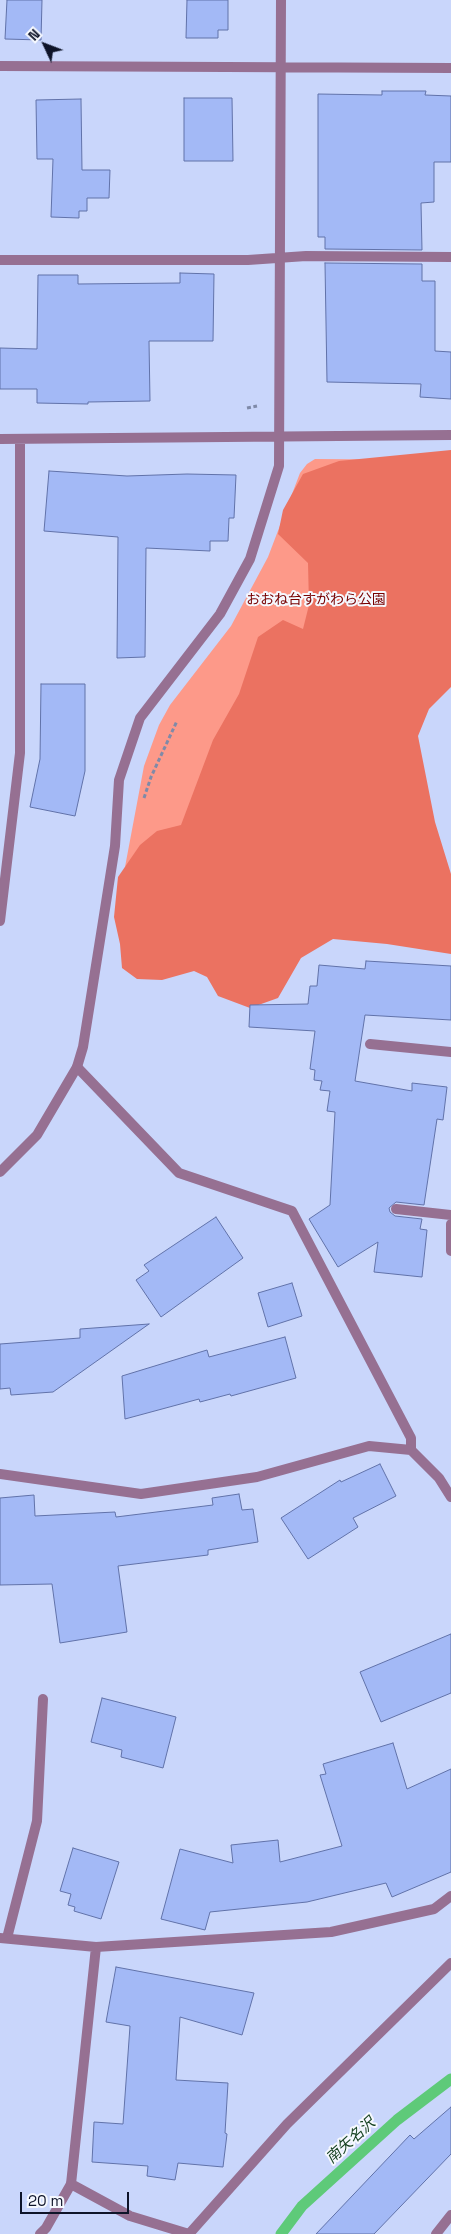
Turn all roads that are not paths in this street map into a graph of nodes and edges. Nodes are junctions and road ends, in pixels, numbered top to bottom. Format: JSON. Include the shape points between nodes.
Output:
{"nodes":[{"id":1,"x":282,"y":0,"type":"edge"},
{"id":2,"x":0,"y":66,"type":"edge"},
{"id":3,"x":281,"y":67,"type":"junction"},
{"id":4,"x":451,"y":68,"type":"edge"},
{"id":5,"x":451,"y":257,"type":"edge"},
{"id":6,"x":279,"y":258,"type":"junction"},
{"id":7,"x":0,"y":260,"type":"edge"},
{"id":8,"x":451,"y":435,"type":"edge"},
{"id":9,"x":278,"y":436,"type":"junction"},
{"id":10,"x":0,"y":439,"type":"edge"},
{"id":11,"x":20,"y":439,"type":"junction"},
{"id":12,"x":0,"y":921,"type":"edge"},
{"id":13,"x":370,"y":1044,"type":"dead end"},
{"id":14,"x":451,"y":1052,"type":"edge"},
{"id":15,"x":77,"y":1067,"type":"junction"},
{"id":16,"x":0,"y":1172,"type":"edge"},
{"id":17,"x":396,"y":1209,"type":"dead end"},
{"id":18,"x":451,"y":1215,"type":"edge"},
{"id":19,"x":451,"y":1224,"type":"edge"},
{"id":20,"x":450,"y":1250,"type":"edge"},
{"id":21,"x":411,"y":1450,"type":"junction"},
{"id":22,"x":0,"y":1474,"type":"edge"},
{"id":23,"x":451,"y":1498,"type":"edge"},
{"id":24,"x":43,"y":1699,"type":"dead end"},
{"id":25,"x":451,"y":1896,"type":"edge"},
{"id":26,"x":4,"y":1938,"type":"edge"},
{"id":27,"x":96,"y":1947,"type":"junction"},
{"id":28,"x":451,"y":1963,"type":"edge"},
{"id":29,"x":71,"y":2184,"type":"junction"},
{"id":30,"x":451,"y":2215,"type":"edge"},
{"id":31,"x":40,"y":2234,"type":"edge"},
{"id":32,"x":189,"y":2234,"type":"edge"},
{"id":33,"x":436,"y":2234,"type":"edge"}],
"edges":[{"from":1,"to":3,"type":"street"},
{"from":2,"to":3,"type":"street"},
{"from":3,"to":4,"type":"street"},
{"from":3,"to":6,"type":"street"},
{"from":5,"to":6,"type":"street"},
{"from":6,"to":7,"type":"street"},
{"from":6,"to":9,"type":"street"},
{"from":8,"to":9,"type":"street"},
{"from":9,"to":11,"type":"street"},
{"from":9,"to":15,"type":"street","via":[[279,466],[250,559],[220,614],[140,718],[120,780],[113,856],[83,1047]]},
{"from":10,"to":11,"type":"street"},
{"from":11,"to":12,"type":"street","via":[[20,753]]},
{"from":13,"to":14,"type":"street"},
{"from":15,"to":16,"type":"street","via":[[37,1135]]},
{"from":15,"to":21,"type":"street","via":[[179,1172],[292,1210],[411,1438]]},
{"from":17,"to":18,"type":"street"},
{"from":19,"to":20,"type":"street"},
{"from":21,"to":22,"type":"street","via":[[369,1446],[257,1477],[141,1494]]},
{"from":21,"to":23,"type":"street","via":[[439,1478]]},
{"from":24,"to":26,"type":"street","via":[[37,1821]]},
{"from":25,"to":27,"type":"street","via":[[434,1909],[331,1932]]},
{"from":26,"to":27,"type":"street"},
{"from":27,"to":29,"type":"street"},
{"from":28,"to":32,"type":"street","via":[[287,2124]]},
{"from":29,"to":31,"type":"street"},
{"from":29,"to":32,"type":"street","via":[[130,2216]]},
{"from":30,"to":33,"type":"street"}]}
